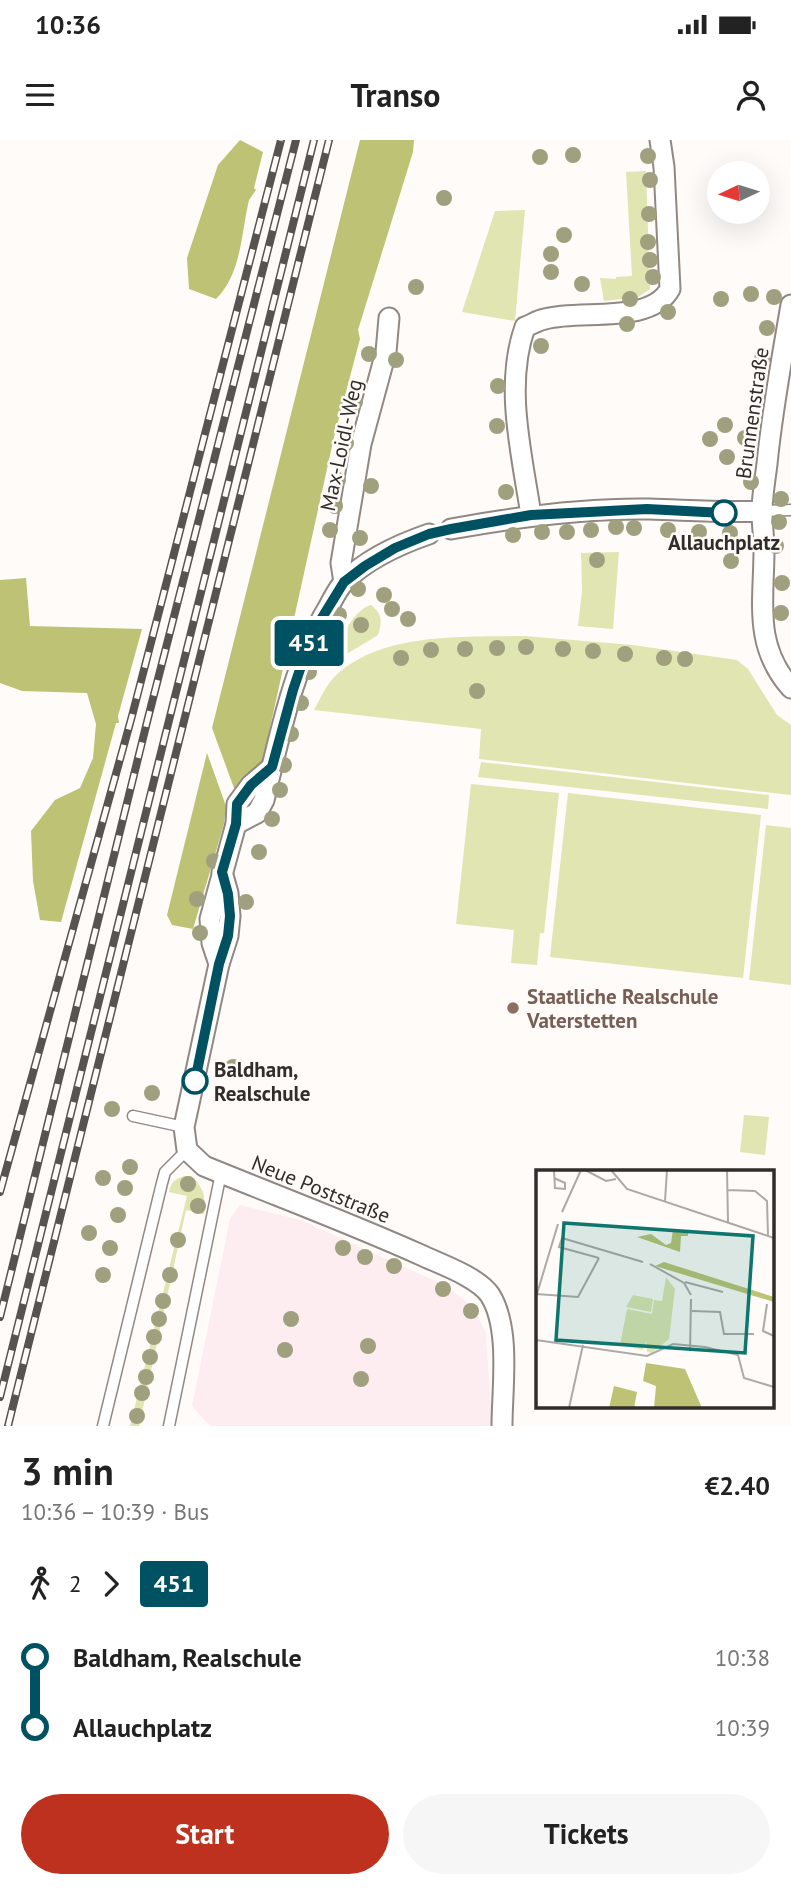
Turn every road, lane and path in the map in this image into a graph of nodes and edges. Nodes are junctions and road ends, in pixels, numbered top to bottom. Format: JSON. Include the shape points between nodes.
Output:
{"nodes":[{"id":1,"x":660,"y":140,"type":"edge"},
{"id":2,"x":791,"y":305,"type":"edge"},
{"id":3,"x":389,"y":318,"type":"dead end"},
{"id":4,"x":791,"y":510,"type":"edge"},
{"id":5,"x":762,"y":511,"type":"junction"},
{"id":6,"x":531,"y":515,"type":"junction"},
{"id":7,"x":451,"y":529,"type":"dead end"},
{"id":8,"x":429,"y":534,"type":"dead end"},
{"id":9,"x":344,"y":582,"type":"junction"},
{"id":10,"x":791,"y":688,"type":"edge"},
{"id":11,"x":132,"y":1116,"type":"dead end"},
{"id":12,"x":184,"y":1127,"type":"junction"},
{"id":13,"x":187,"y":1150,"type":"junction"},
{"id":14,"x":221,"y":1173,"type":"junction"},
{"id":15,"x":103,"y":1426,"type":"edge"},
{"id":16,"x":169,"y":1426,"type":"edge"},
{"id":17,"x":502,"y":1426,"type":"edge"}],
"edges":[{"from":1,"to":6,"type":"street","via":[[670,289],[665,299],[648,309],[545,318],[525,327],[518,346],[518,426]]},
{"from":2,"to":5,"type":"street","name":"Brunnenstraße","via":[[772,411]]},
{"from":3,"to":9,"type":"street","name":"Max-Loidl-Weg","via":[[386,352],[361,443],[341,563]]},
{"from":4,"to":5,"type":"lane"},
{"from":5,"to":6,"type":"street","via":[[647,509]]},
{"from":5,"to":10,"type":"street","name":"Brunnenstraße","via":[[763,628],[771,655]]},
{"from":6,"to":7,"type":"street"},
{"from":8,"to":9,"type":"street","via":[[395,548]]},
{"from":9,"to":12,"type":"street","via":[[312,634],[272,767],[237,804],[222,872],[228,894],[228,936]]},
{"from":11,"to":12,"type":"lane"},
{"from":12,"to":13,"type":"street"},
{"from":13,"to":14,"type":"street","name":"Neue Poststraße","via":[[204,1166]]},
{"from":13,"to":15,"type":"lane","via":[[165,1172]]},
{"from":14,"to":16,"type":"lane"},
{"from":14,"to":17,"type":"street","name":"Neue Poststraße","via":[[345,1222],[482,1286],[503,1335]]}]}
